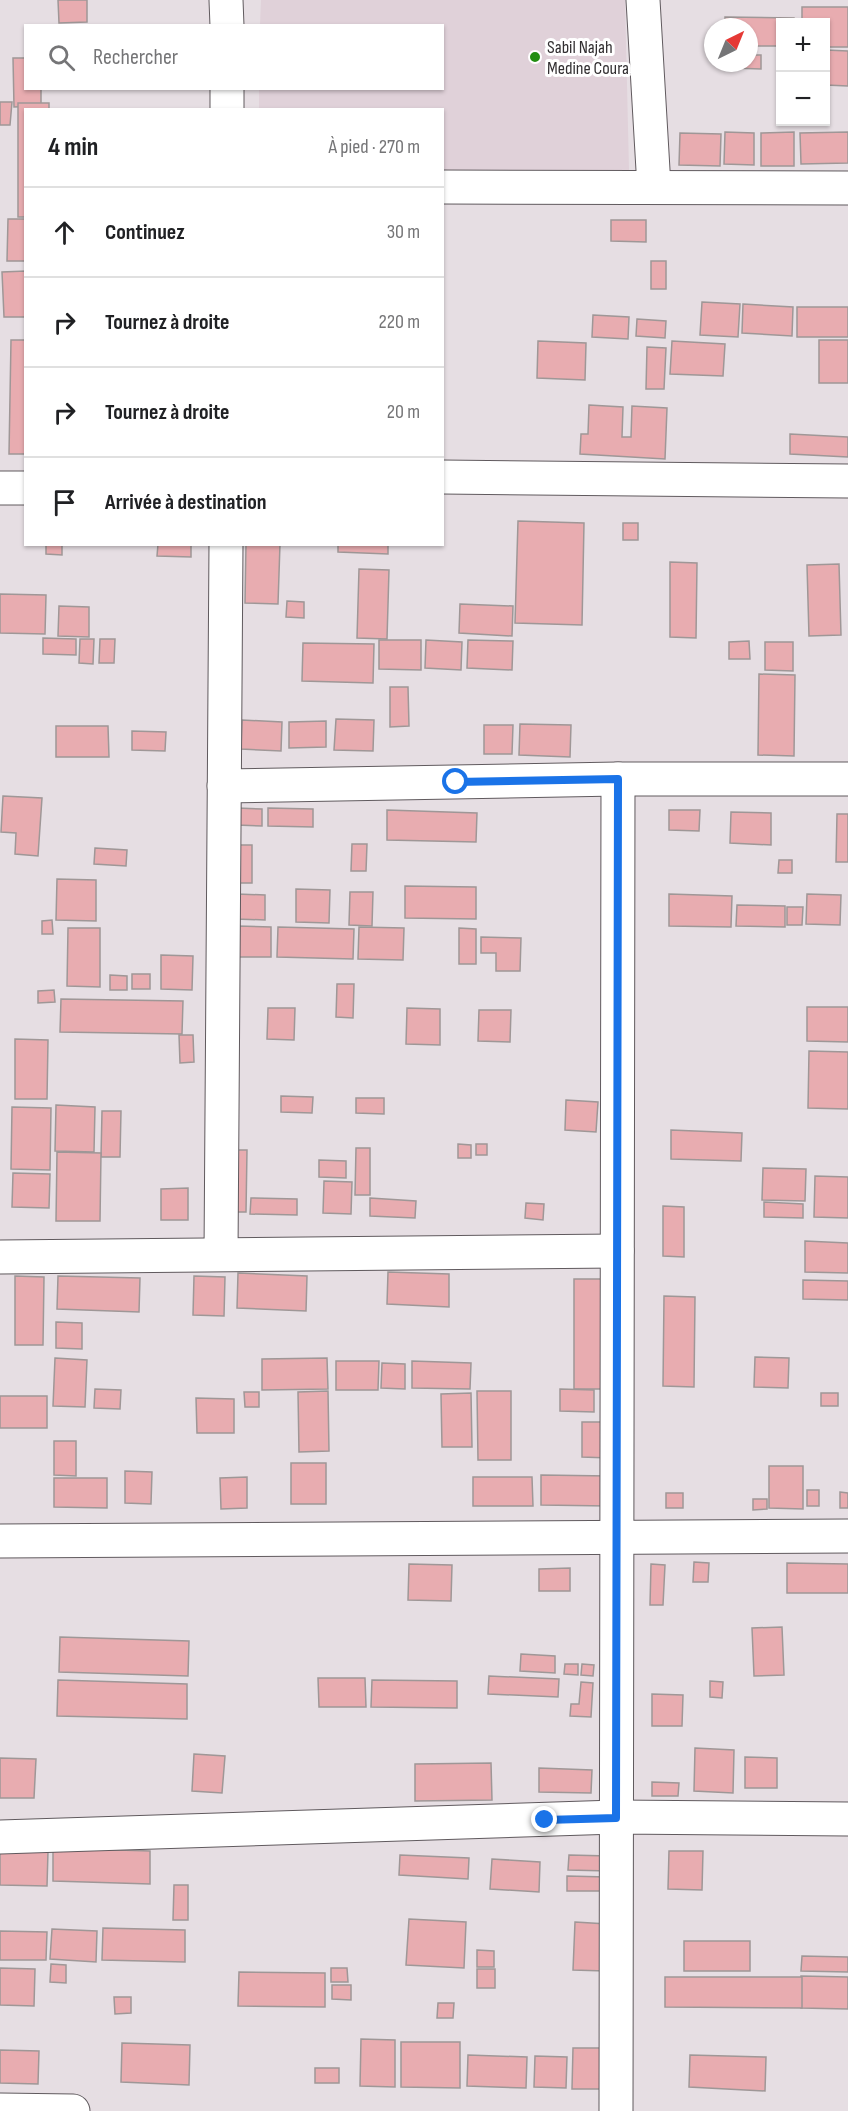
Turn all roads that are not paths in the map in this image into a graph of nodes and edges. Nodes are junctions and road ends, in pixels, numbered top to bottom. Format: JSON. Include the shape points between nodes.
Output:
{"nodes":[{"id":1,"x":226,"y":0,"type":"edge"},
{"id":2,"x":644,"y":0,"type":"edge"},
{"id":3,"x":227,"y":24,"type":"edge"},
{"id":4,"x":227,"y":90,"type":"edge"},
{"id":5,"x":227,"y":108,"type":"edge"},
{"id":6,"x":444,"y":187,"type":"edge"},
{"id":7,"x":654,"y":187,"type":"junction"},
{"id":8,"x":848,"y":188,"type":"edge"},
{"id":9,"x":444,"y":477,"type":"edge"},
{"id":10,"x":848,"y":481,"type":"edge"},
{"id":11,"x":0,"y":488,"type":"edge"},
{"id":12,"x":24,"y":488,"type":"edge"},
{"id":13,"x":226,"y":546,"type":"edge"},
{"id":14,"x":618,"y":779,"type":"junction"},
{"id":15,"x":848,"y":779,"type":"edge"},
{"id":16,"x":224,"y":786,"type":"junction"},
{"id":17,"x":617,"y":1251,"type":"junction"},
{"id":18,"x":221,"y":1254,"type":"junction"},
{"id":19,"x":0,"y":1257,"type":"edge"},
{"id":20,"x":616,"y":1536,"type":"junction"},
{"id":21,"x":848,"y":1536,"type":"edge"},
{"id":22,"x":0,"y":1541,"type":"edge"},
{"id":23,"x":616,"y":1818,"type":"junction"},
{"id":24,"x":848,"y":1819,"type":"edge"},
{"id":25,"x":0,"y":1837,"type":"edge"},
{"id":26,"x":0,"y":2110,"type":"edge"},
{"id":27,"x":73,"y":2111,"type":"edge"},
{"id":28,"x":616,"y":2111,"type":"edge"}],
"edges":[{"from":1,"to":3,"type":"street"},
{"from":2,"to":7,"type":"street"},
{"from":4,"to":5,"type":"street"},
{"from":6,"to":7,"type":"street"},
{"from":7,"to":8,"type":"street"},
{"from":9,"to":10,"type":"street"},
{"from":11,"to":12,"type":"street"},
{"from":13,"to":16,"type":"street"},
{"from":14,"to":15,"type":"street"},
{"from":14,"to":16,"type":"street"},
{"from":14,"to":17,"type":"street"},
{"from":16,"to":18,"type":"street"},
{"from":17,"to":18,"type":"street"},
{"from":17,"to":20,"type":"street"},
{"from":18,"to":19,"type":"street"},
{"from":20,"to":21,"type":"street"},
{"from":20,"to":22,"type":"street"},
{"from":20,"to":23,"type":"street"},
{"from":23,"to":24,"type":"street"},
{"from":23,"to":25,"type":"street"},
{"from":23,"to":28,"type":"street"},
{"from":26,"to":27,"type":"street"}]}
